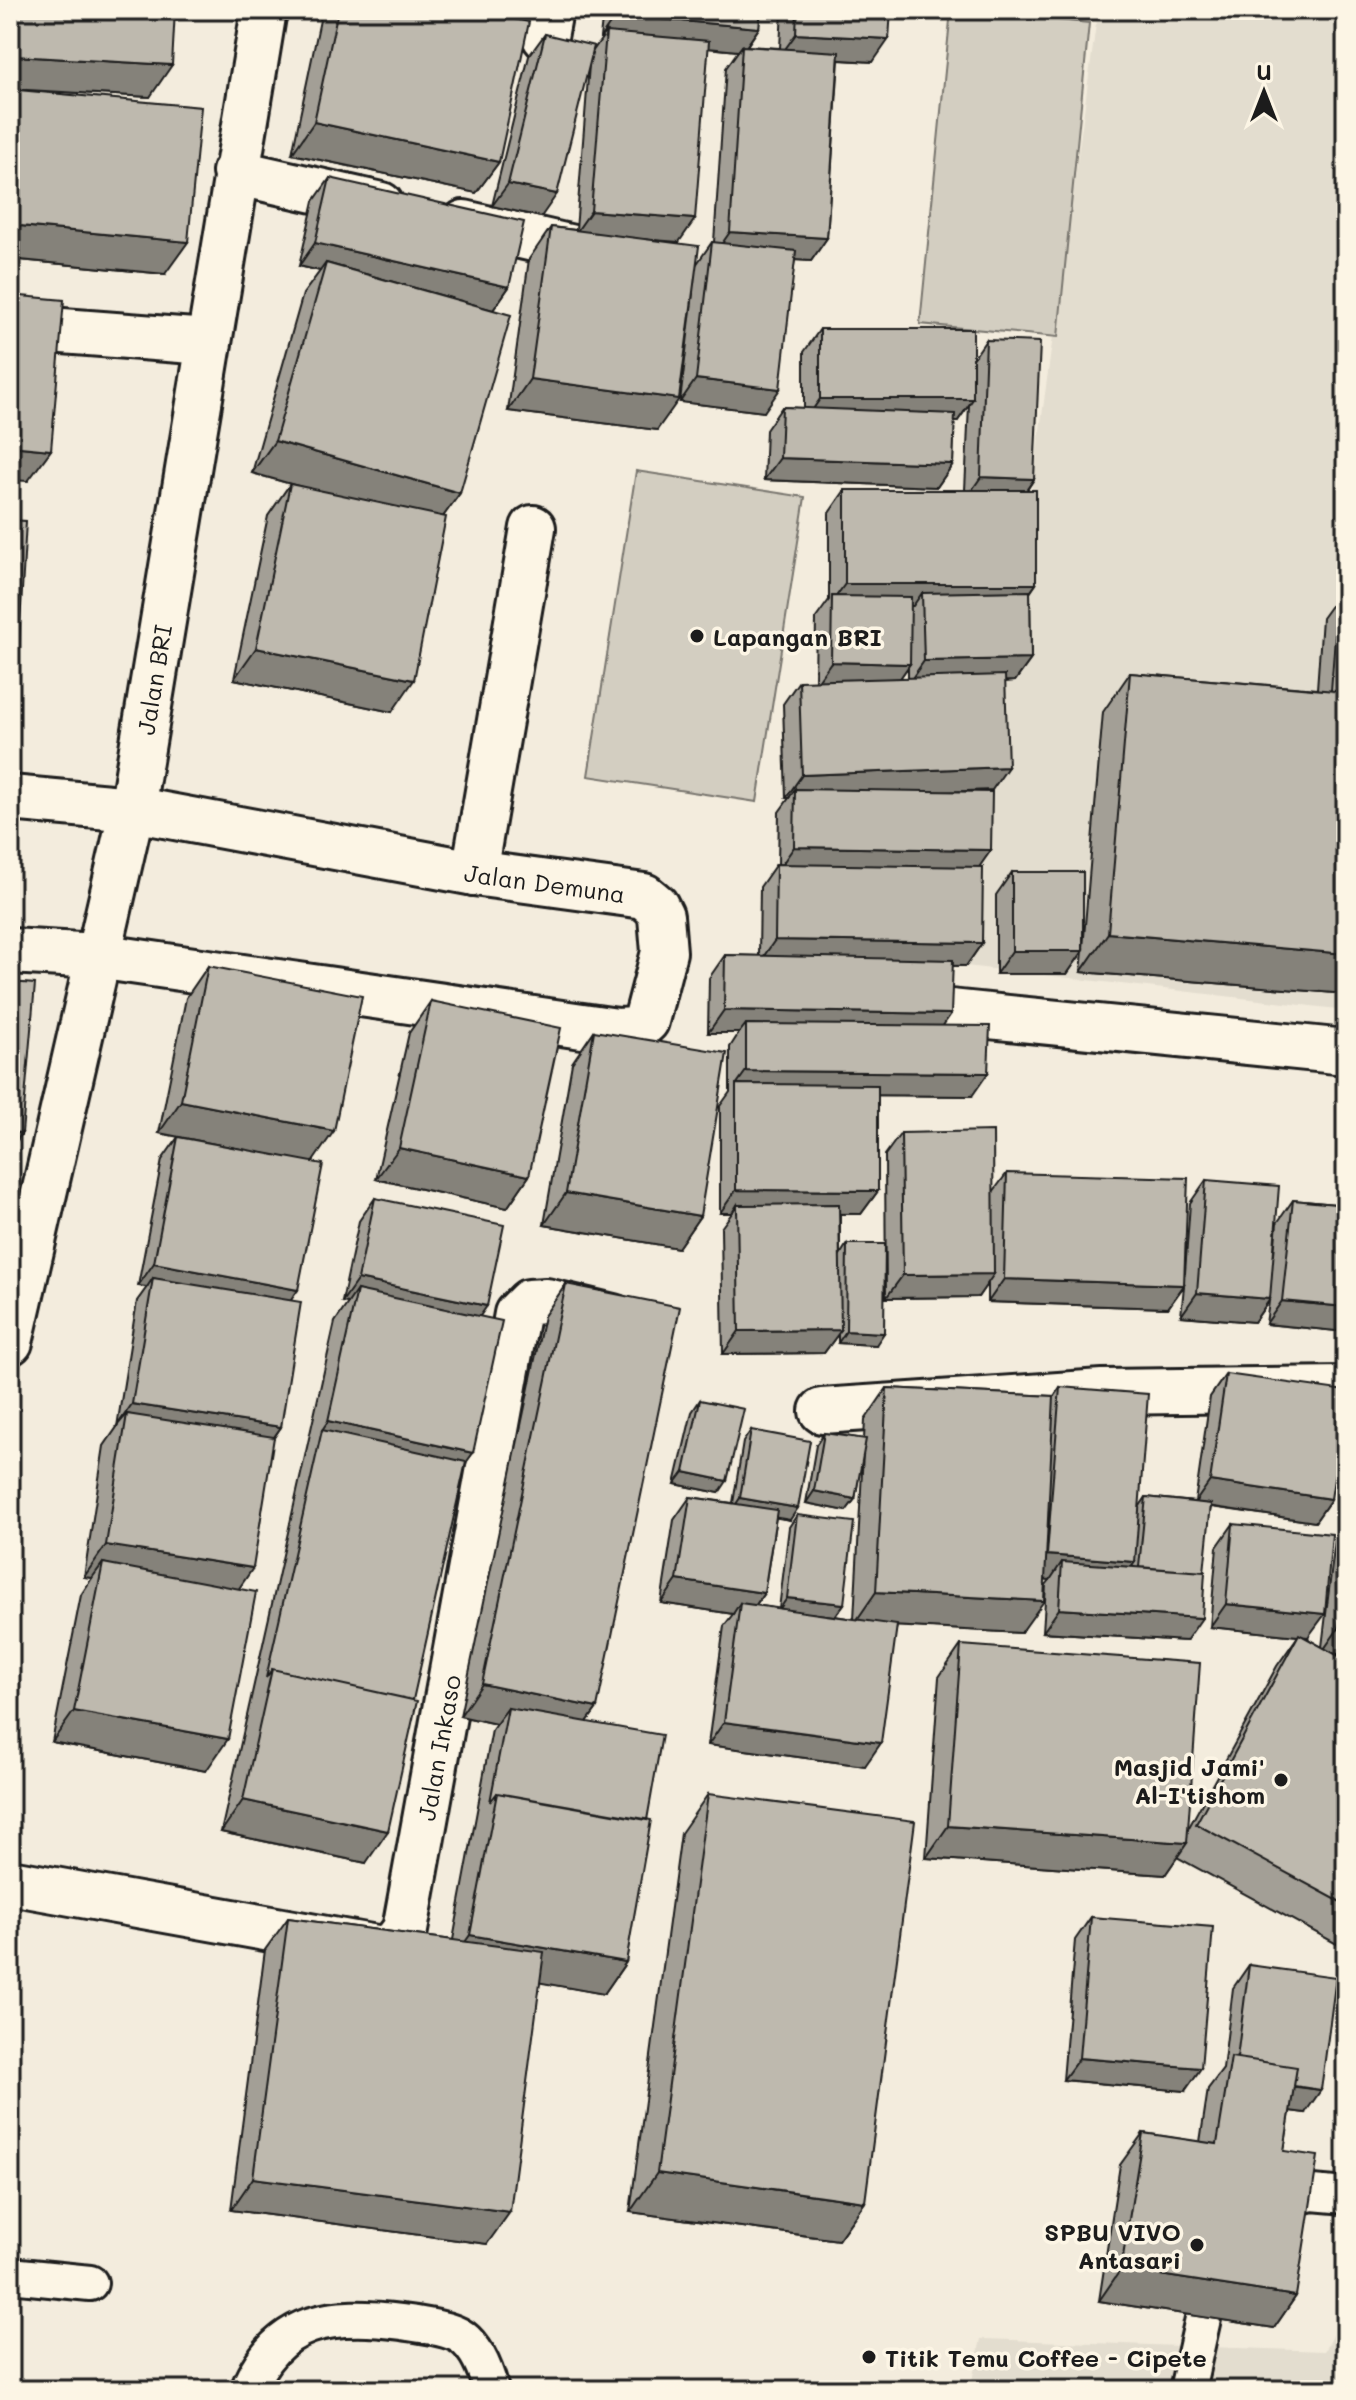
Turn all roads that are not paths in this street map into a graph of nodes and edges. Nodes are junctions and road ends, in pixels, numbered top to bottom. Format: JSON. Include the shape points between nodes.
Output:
{"nodes":[{"id":1,"x":264,"y":10,"type":"edge"},
{"id":2,"x":235,"y":172,"type":"junction"},
{"id":3,"x":644,"y":264,"type":"edge"},
{"id":4,"x":10,"y":327,"type":"edge"},
{"id":5,"x":207,"y":342,"type":"junction"},
{"id":6,"x":533,"y":528,"type":"dead end"},
{"id":7,"x":10,"y":798,"type":"edge"},
{"id":8,"x":132,"y":809,"type":"junction"},
{"id":9,"x":474,"y":873,"type":"junction"},
{"id":10,"x":10,"y":951,"type":"edge"},
{"id":11,"x":97,"y":956,"type":"junction"},
{"id":12,"x":950,"y":1012,"type":"edge"},
{"id":13,"x":1346,"y":1052,"type":"edge"},
{"id":14,"x":649,"y":1326,"type":"edge"},
{"id":15,"x":10,"y":1342,"type":"edge"},
{"id":16,"x":1346,"y":1389,"type":"edge"},
{"id":17,"x":822,"y":1411,"type":"dead end"},
{"id":18,"x":10,"y":1882,"type":"edge"},
{"id":19,"x":1346,"y":2196,"type":"edge"},
{"id":20,"x":1240,"y":2210,"type":"edge"},
{"id":21,"x":1219,"y":2243,"type":"edge"},
{"id":22,"x":10,"y":2275,"type":"edge"},
{"id":23,"x":90,"y":2283,"type":"dead end"},
{"id":24,"x":248,"y":2390,"type":"edge"},
{"id":25,"x":491,"y":2390,"type":"edge"},
{"id":26,"x":1187,"y":2390,"type":"edge"}],
"edges":[{"from":1,"to":2,"type":"street","name":"Jalan BRI"},
{"from":2,"to":3,"type":"street"},
{"from":2,"to":5,"type":"street","name":"Jalan BRI"},
{"from":4,"to":5,"type":"street"},
{"from":5,"to":8,"type":"street","name":"Jalan BRI"},
{"from":6,"to":9,"type":"street"},
{"from":7,"to":8,"type":"street","name":"Jalan Demuna"},
{"from":8,"to":9,"type":"street","name":"Jalan Demuna"},
{"from":8,"to":11,"type":"street","name":"Jalan BRI"},
{"from":9,"to":11,"type":"street","name":"Jalan Demuna","via":[[644,896],[656,906],[664,952],[646,1021],[636,1030],[617,1031]]},
{"from":10,"to":11,"type":"street","name":"Jalan Demuna"},
{"from":11,"to":15,"type":"street","name":"Jalan BRI"},
{"from":12,"to":13,"type":"street"},
{"from":14,"to":18,"type":"street","name":"Jalan Inkaso","via":[[546,1301],[529,1302],[517,1314],[405,1930],[396,1942],[382,1949]]},
{"from":16,"to":17,"type":"street","via":[[1102,1392]]},
{"from":19,"to":20,"type":"lane","via":[[1312,2193]]},
{"from":21,"to":26,"type":"lane"},
{"from":22,"to":23,"type":"lane"},
{"from":24,"to":25,"type":"lane","via":[[278,2341],[311,2323],[354,2317],[420,2324],[461,2336],[483,2363]]}]}
